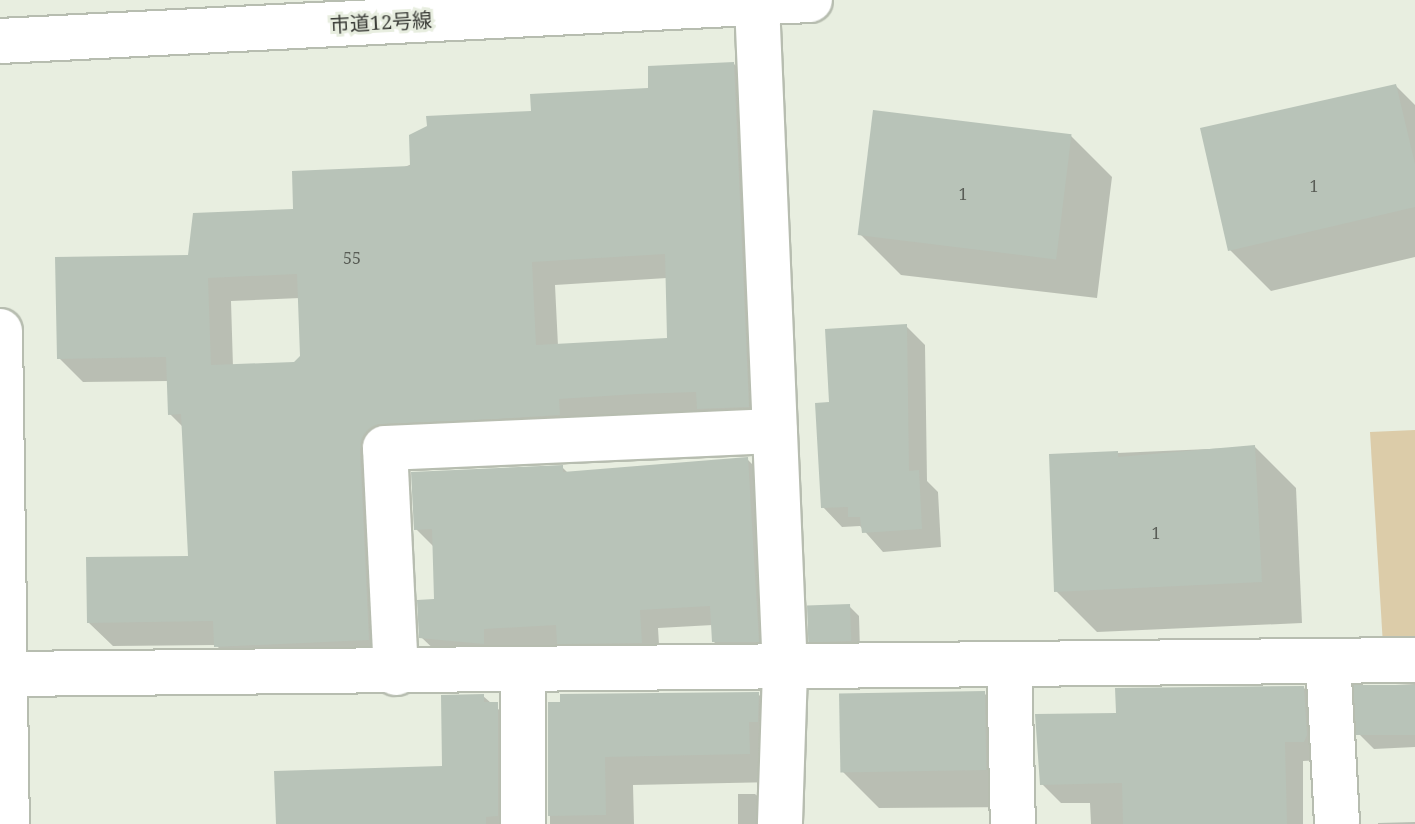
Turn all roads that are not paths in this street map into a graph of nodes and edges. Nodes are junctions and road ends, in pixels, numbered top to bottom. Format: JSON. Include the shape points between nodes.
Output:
{"nodes":[{"id":1,"x":810,"y":0,"type":"edge"},
{"id":2,"x":757,"y":3,"type":"junction"},
{"id":3,"x":0,"y":41,"type":"edge"},
{"id":4,"x":0,"y":331,"type":"edge"},
{"id":5,"x":775,"y":431,"type":"junction"},
{"id":6,"x":1415,"y":660,"type":"edge"},
{"id":7,"x":1328,"y":661,"type":"junction"},
{"id":8,"x":1009,"y":665,"type":"junction"},
{"id":9,"x":785,"y":671,"type":"junction"},
{"id":10,"x":396,"y":673,"type":"junction"},
{"id":11,"x":523,"y":673,"type":"junction"},
{"id":12,"x":5,"y":674,"type":"junction"},
{"id":13,"x":7,"y":824,"type":"edge"},
{"id":14,"x":523,"y":824,"type":"edge"},
{"id":15,"x":780,"y":824,"type":"edge"},
{"id":16,"x":1013,"y":824,"type":"edge"},
{"id":17,"x":1337,"y":824,"type":"edge"}],
"edges":[{"from":1,"to":2,"type":"street","name":"市道12号線"},
{"from":2,"to":3,"type":"street","name":"市道12号線"},
{"from":2,"to":5,"type":"street"},
{"from":4,"to":12,"type":"street"},
{"from":5,"to":9,"type":"street"},
{"from":5,"to":10,"type":"street","via":[[385,448]]},
{"from":6,"to":7,"type":"street"},
{"from":7,"to":8,"type":"street"},
{"from":7,"to":17,"type":"street"},
{"from":8,"to":9,"type":"street"},
{"from":8,"to":16,"type":"street"},
{"from":9,"to":11,"type":"street"},
{"from":9,"to":15,"type":"street"},
{"from":10,"to":11,"type":"street"},
{"from":10,"to":12,"type":"street"},
{"from":11,"to":14,"type":"street"},
{"from":12,"to":13,"type":"street"}]}
